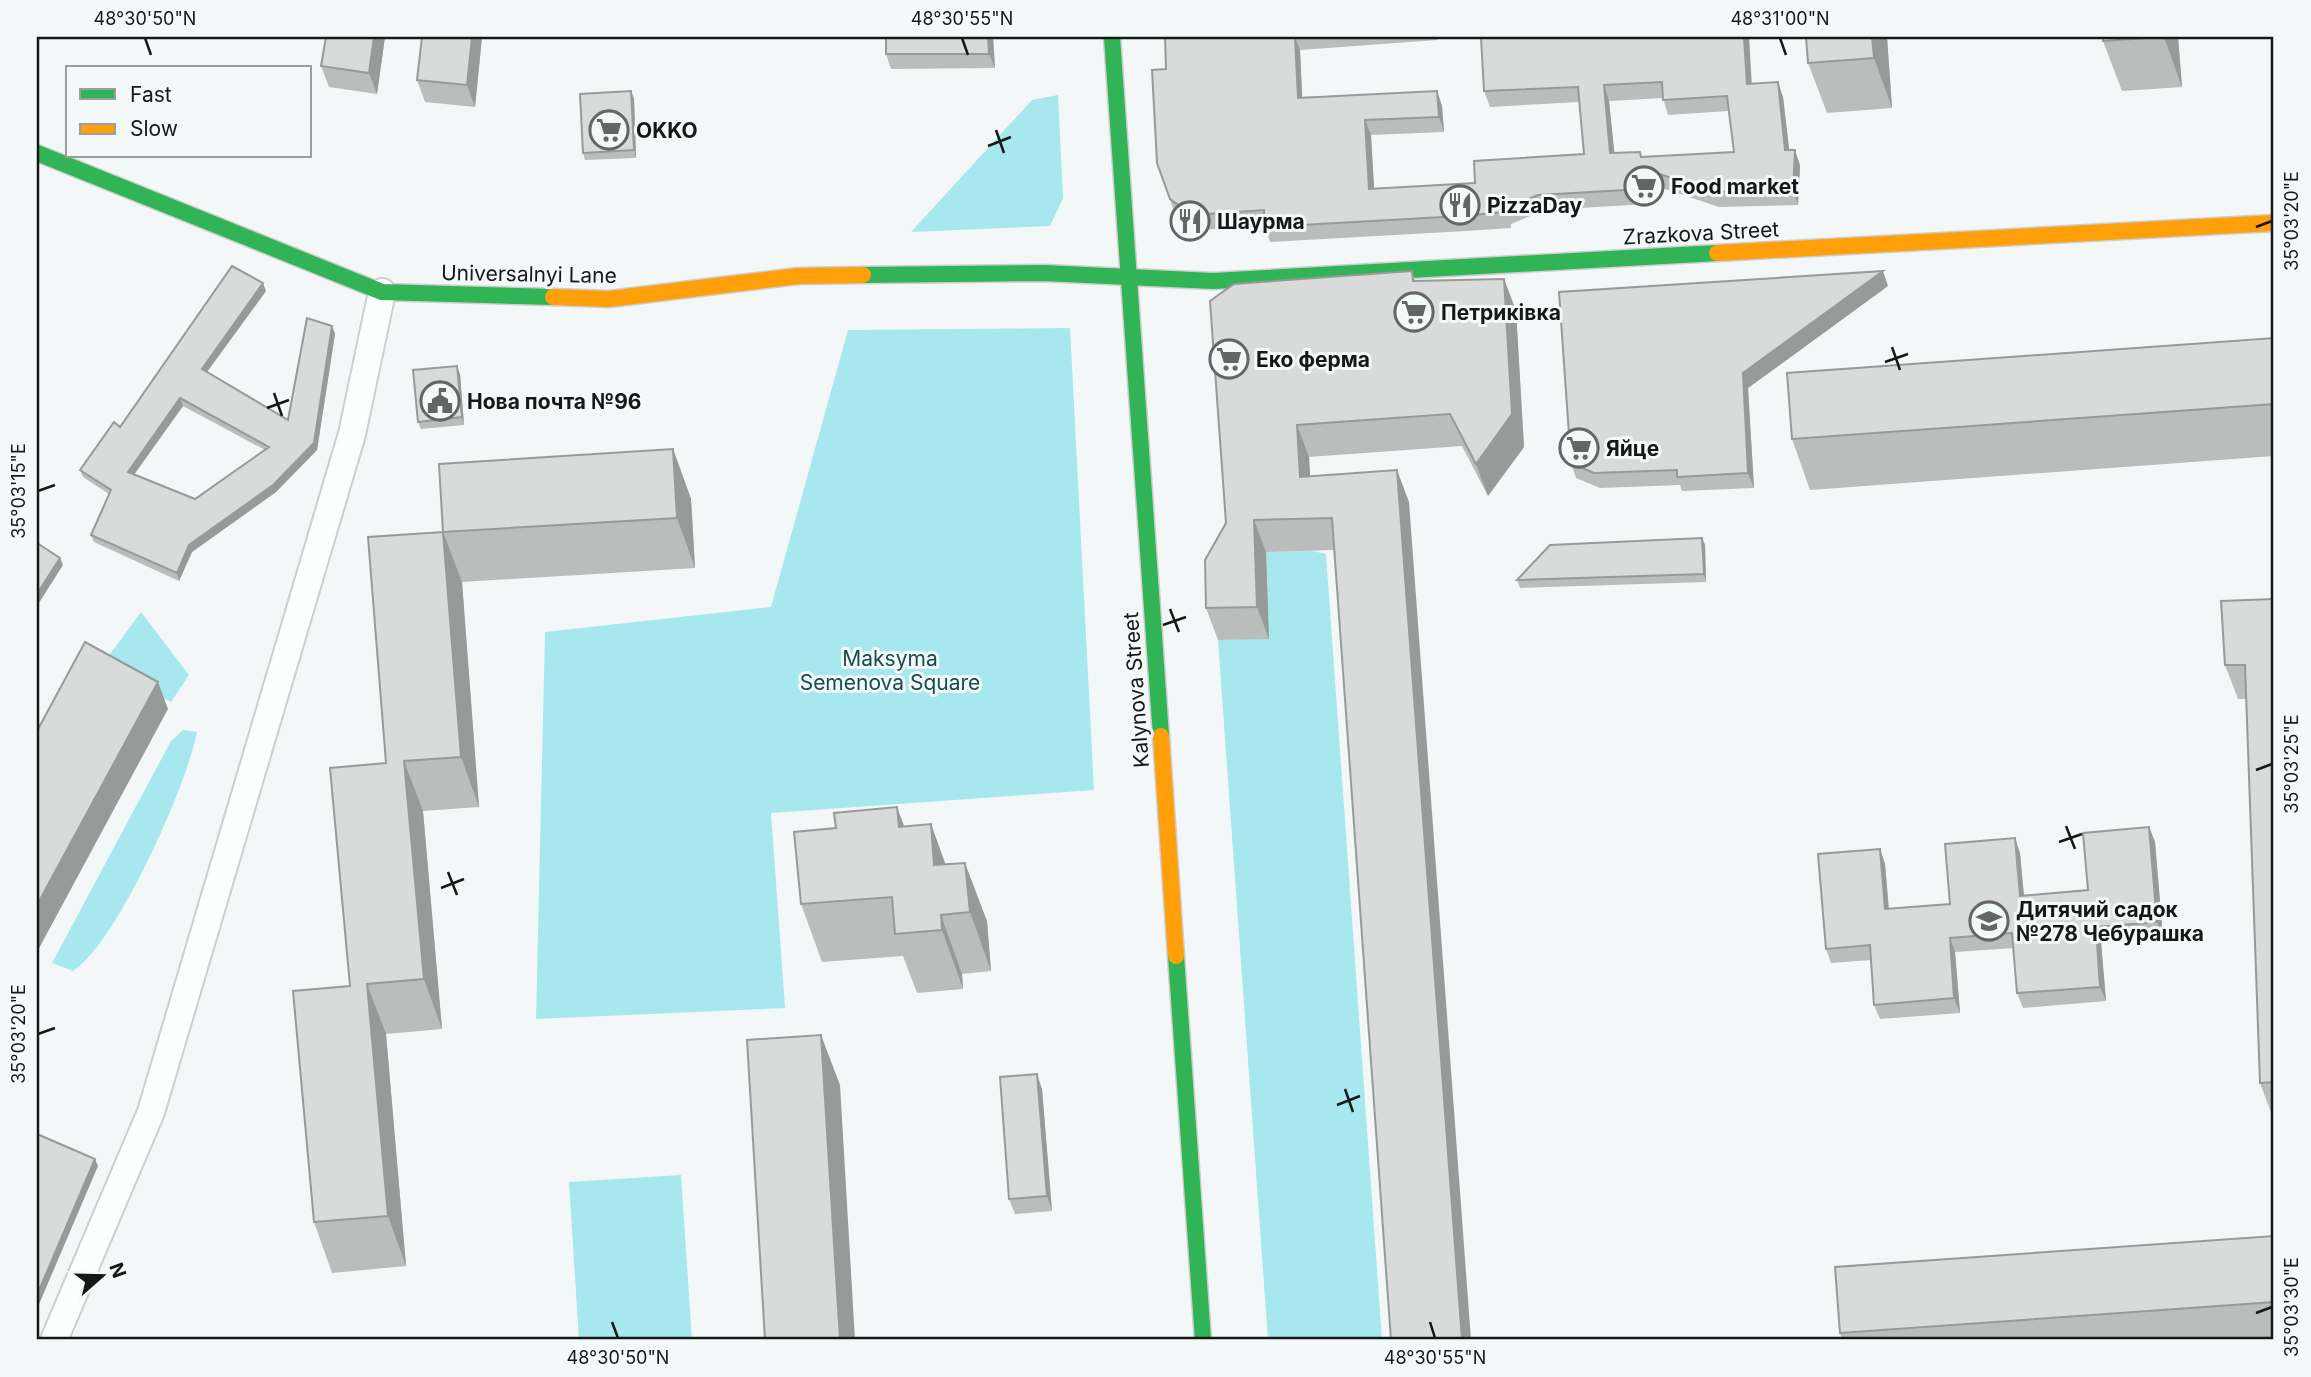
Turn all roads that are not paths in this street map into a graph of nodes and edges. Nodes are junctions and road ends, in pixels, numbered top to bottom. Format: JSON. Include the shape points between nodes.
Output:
{"nodes":[{"id":1,"x":1112,"y":37,"type":"edge"},
{"id":2,"x":37,"y":153,"type":"edge"},
{"id":3,"x":2274,"y":223,"type":"edge"},
{"id":4,"x":1131,"y":279,"type":"junction"},
{"id":5,"x":382,"y":292,"type":"junction"},
{"id":6,"x":54,"y":1340,"type":"edge"},
{"id":7,"x":1203,"y":1340,"type":"edge"}],
"edges":[{"from":1,"to":4,"type":"street","name":"Kalynova Street"},
{"from":2,"to":5,"type":"street","name":"Universalnyi Lane"},
{"from":3,"to":4,"type":"street","name":"Zrazkova Street","via":[[1213,281]]},
{"from":4,"to":5,"type":"street","name":"Universalnyi Lane","via":[[1044,273],[798,276],[609,299]]},
{"from":4,"to":7,"type":"street","name":"Kalynova Street"},
{"from":5,"to":6,"type":"street","via":[[352,434],[151,1112]]}]}
